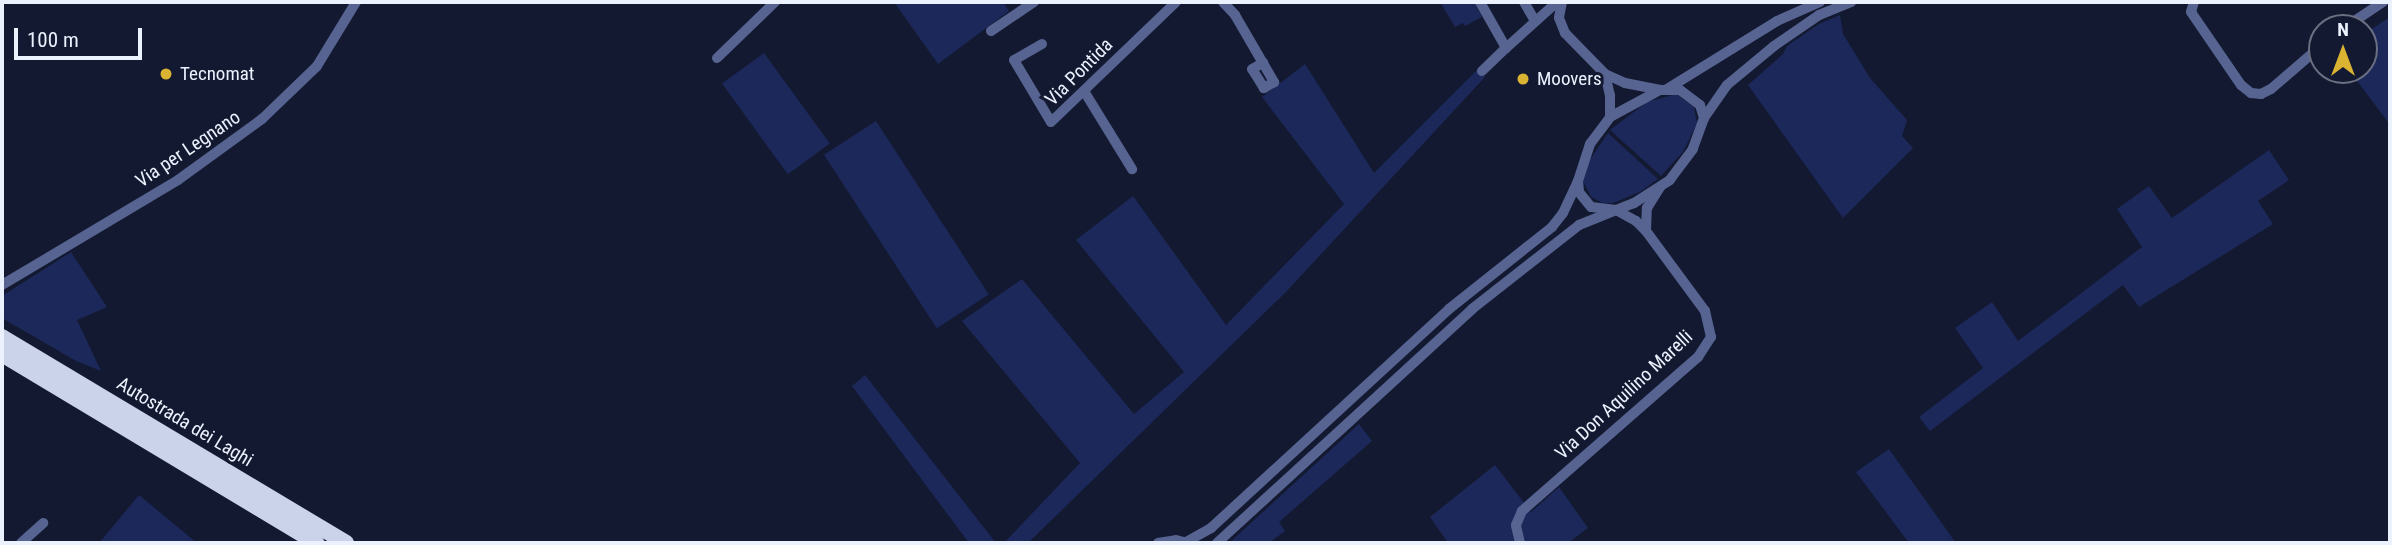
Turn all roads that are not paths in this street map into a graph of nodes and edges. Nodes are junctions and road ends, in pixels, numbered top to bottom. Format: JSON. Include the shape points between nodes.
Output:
{"nodes":[{"id":1,"x":356,"y":2,"type":"edge"},
{"id":2,"x":775,"y":2,"type":"edge"},
{"id":3,"x":1034,"y":2,"type":"edge"},
{"id":4,"x":1176,"y":2,"type":"edge"},
{"id":5,"x":1223,"y":2,"type":"edge"},
{"id":6,"x":1480,"y":2,"type":"edge"},
{"id":7,"x":1524,"y":2,"type":"edge"},
{"id":8,"x":1559,"y":2,"type":"edge"},
{"id":9,"x":1820,"y":2,"type":"edge"},
{"id":10,"x":1851,"y":2,"type":"edge"},
{"id":11,"x":2383,"y":2,"type":"edge"},
{"id":12,"x":2189,"y":5,"type":"edge"},
{"id":13,"x":2365,"y":14,"type":"edge"},
{"id":14,"x":1534,"y":19,"type":"junction"},
{"id":15,"x":991,"y":31,"type":"dead end"},
{"id":16,"x":1042,"y":44,"type":"dead end"},
{"id":17,"x":1506,"y":48,"type":"junction"},
{"id":18,"x":2308,"y":57,"type":"edge"},
{"id":19,"x":717,"y":58,"type":"dead end"},
{"id":20,"x":1263,"y":63,"type":"dead end"},
{"id":21,"x":1482,"y":71,"type":"dead end"},
{"id":22,"x":1605,"y":74,"type":"junction"},
{"id":23,"x":1664,"y":90,"type":"junction"},
{"id":24,"x":1084,"y":91,"type":"junction"},
{"id":25,"x":1609,"y":118,"type":"junction"},
{"id":26,"x":1704,"y":118,"type":"junction"},
{"id":27,"x":1132,"y":169,"type":"dead end"},
{"id":28,"x":1578,"y":181,"type":"junction"},
{"id":29,"x":1660,"y":187,"type":"junction"},
{"id":30,"x":1616,"y":211,"type":"junction"},
{"id":31,"x":1646,"y":231,"type":"junction"},
{"id":32,"x":2,"y":285,"type":"edge"},
{"id":33,"x":2,"y":337,"type":"edge"},
{"id":34,"x":2,"y":354,"type":"edge"},
{"id":35,"x":43,"y":523,"type":"dead end"},
{"id":36,"x":21,"y":543,"type":"edge"},
{"id":37,"x":317,"y":543,"type":"edge"},
{"id":38,"x":346,"y":543,"type":"edge"},
{"id":39,"x":1158,"y":543,"type":"edge"},
{"id":40,"x":1187,"y":543,"type":"edge"},
{"id":41,"x":1217,"y":543,"type":"edge"},
{"id":42,"x":1520,"y":543,"type":"edge"}],
"edges":[{"from":1,"to":32,"type":"street","name":"Via per Legnano","via":[[317,66],[262,119],[178,180]]},
{"from":2,"to":19,"type":"street"},
{"from":3,"to":15,"type":"street"},
{"from":4,"to":24,"type":"street","name":"Via Pontida"},
{"from":5,"to":20,"type":"street","via":[[1236,15]]},
{"from":6,"to":17,"type":"street"},
{"from":7,"to":14,"type":"street"},
{"from":8,"to":14,"type":"street"},
{"from":8,"to":22,"type":"street","via":[[1565,33]]},
{"from":9,"to":23,"type":"street","via":[[1777,21]]},
{"from":10,"to":26,"type":"street","via":[[1819,15],[1727,85]]},
{"from":11,"to":13,"type":"street"},
{"from":12,"to":18,"type":"street","via":[[2241,85],[2251,93],[2271,89]]},
{"from":14,"to":17,"type":"street"},
{"from":16,"to":24,"type":"street","name":"Via Pontida","via":[[1014,60],[1051,122]]},
{"from":17,"to":21,"type":"street"},
{"from":22,"to":23,"type":"street"},
{"from":22,"to":25,"type":"street"},
{"from":23,"to":25,"type":"street"},
{"from":23,"to":26,"type":"street","via":[[1691,96]]},
{"from":24,"to":27,"type":"street"},
{"from":25,"to":28,"type":"street","via":[[1585,153]]},
{"from":26,"to":29,"type":"street","via":[[1699,140]]},
{"from":28,"to":30,"type":"street","name":"Via Don Aquilino Marelli","via":[[1579,192],[1591,207]]},
{"from":28,"to":40,"type":"street","via":[[1552,227],[1449,309],[1211,528]]},
{"from":29,"to":30,"type":"street"},
{"from":29,"to":31,"type":"street","via":[[1647,208]]},
{"from":30,"to":31,"type":"street","name":"Via Don Aquilino Marelli"},
{"from":30,"to":41,"type":"street","via":[[1579,225],[1472,309]]},
{"from":31,"to":42,"type":"street","name":"Via Don Aquilino Marelli","via":[[1705,311],[1711,337],[1698,357],[1522,511],[1516,525]]},
{"from":33,"to":38,"type":"highway","name":"Autostrada dei Laghi"},
{"from":34,"to":37,"type":"highway","name":"Autostrada dei Laghi"},
{"from":35,"to":36,"type":"street"},
{"from":39,"to":40,"type":"street"}]}
